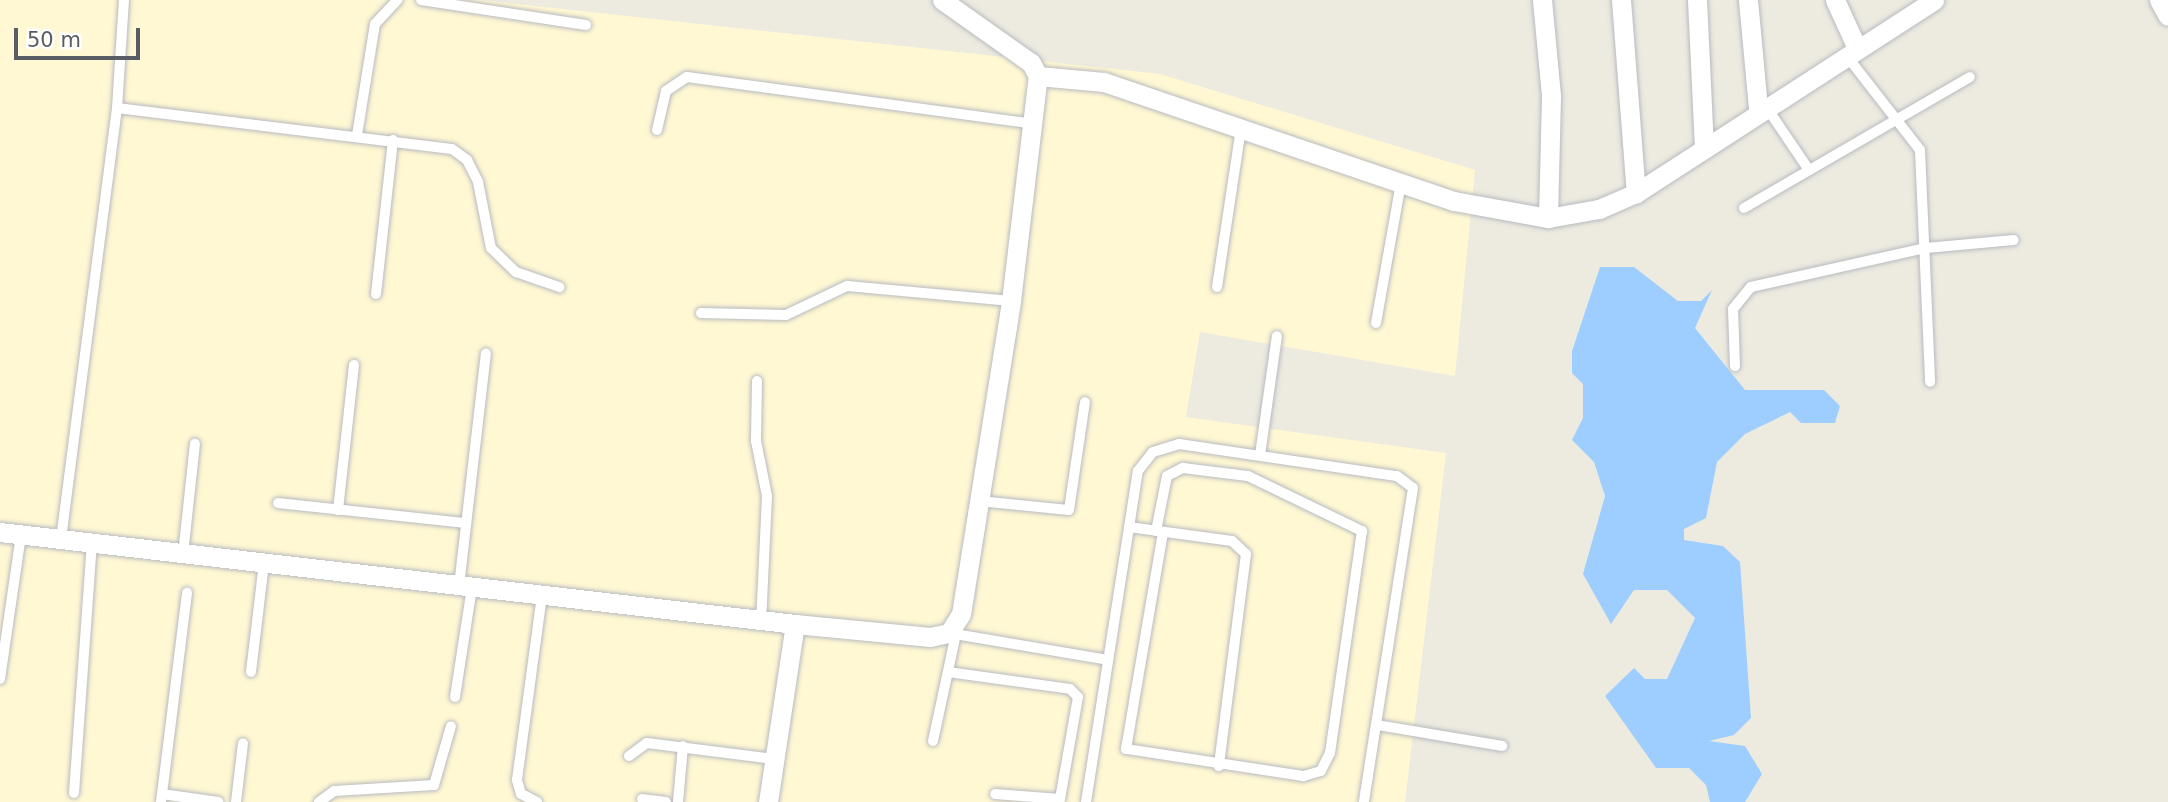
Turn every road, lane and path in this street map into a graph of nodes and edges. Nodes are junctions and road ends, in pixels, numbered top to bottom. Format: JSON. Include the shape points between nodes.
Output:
{"nodes":[{"id":1,"x":124,"y":0,"type":"edge"},
{"id":2,"x":397,"y":0,"type":"edge"},
{"id":3,"x":421,"y":0,"type":"edge"},
{"id":4,"x":942,"y":0,"type":"edge"},
{"id":5,"x":1542,"y":0,"type":"edge"},
{"id":6,"x":1621,"y":0,"type":"edge"},
{"id":7,"x":1697,"y":0,"type":"edge"},
{"id":8,"x":1748,"y":0,"type":"edge"},
{"id":9,"x":1836,"y":0,"type":"edge"},
{"id":10,"x":2159,"y":0,"type":"edge"},
{"id":11,"x":1930,"y":1,"type":"edge"},
{"id":12,"x":2168,"y":16,"type":"edge"},
{"id":13,"x":586,"y":25,"type":"dead end"},
{"id":14,"x":1851,"y":51,"type":"junction"},
{"id":15,"x":1038,"y":76,"type":"junction"},
{"id":16,"x":1970,"y":78,"type":"dead end"},
{"id":17,"x":1761,"y":106,"type":"junction"},
{"id":18,"x":117,"y":108,"type":"junction"},
{"id":19,"x":1897,"y":119,"type":"junction"},
{"id":20,"x":1037,"y":124,"type":"junction"},
{"id":21,"x":1241,"y":129,"type":"junction"},
{"id":22,"x":657,"y":130,"type":"dead end"},
{"id":23,"x":357,"y":135,"type":"junction"},
{"id":24,"x":393,"y":140,"type":"junction"},
{"id":25,"x":1704,"y":146,"type":"junction"},
{"id":26,"x":1809,"y":170,"type":"junction"},
{"id":27,"x":1401,"y":183,"type":"junction"},
{"id":28,"x":1636,"y":193,"type":"junction"},
{"id":29,"x":1744,"y":208,"type":"dead end"},
{"id":30,"x":1548,"y":218,"type":"junction"},
{"id":31,"x":2014,"y":240,"type":"dead end"},
{"id":32,"x":1926,"y":248,"type":"junction"},
{"id":33,"x":559,"y":287,"type":"dead end"},
{"id":34,"x":1217,"y":287,"type":"dead end"},
{"id":35,"x":376,"y":294,"type":"dead end"},
{"id":36,"x":1011,"y":301,"type":"junction"},
{"id":37,"x":701,"y":313,"type":"dead end"},
{"id":38,"x":1376,"y":323,"type":"dead end"},
{"id":39,"x":1277,"y":336,"type":"dead end"},
{"id":40,"x":486,"y":354,"type":"dead end"},
{"id":41,"x":354,"y":365,"type":"dead end"},
{"id":42,"x":1735,"y":366,"type":"dead end"},
{"id":43,"x":757,"y":381,"type":"dead end"},
{"id":44,"x":1930,"y":382,"type":"dead end"},
{"id":45,"x":1085,"y":402,"type":"dead end"},
{"id":46,"x":195,"y":444,"type":"dead end"},
{"id":47,"x":1260,"y":455,"type":"junction"},
{"id":48,"x":979,"y":501,"type":"junction"},
{"id":49,"x":278,"y":503,"type":"dead end"},
{"id":50,"x":338,"y":510,"type":"junction"},
{"id":51,"x":466,"y":523,"type":"junction"},
{"id":52,"x":1129,"y":527,"type":"junction"},
{"id":53,"x":1159,"y":531,"type":"junction"},
{"id":54,"x":0,"y":532,"type":"edge"},
{"id":55,"x":21,"y":535,"type":"junction"},
{"id":56,"x":61,"y":539,"type":"junction"},
{"id":57,"x":92,"y":543,"type":"junction"},
{"id":58,"x":183,"y":554,"type":"junction"},
{"id":59,"x":264,"y":564,"type":"junction"},
{"id":60,"x":466,"y":586,"type":"junction"},
{"id":61,"x":187,"y":593,"type":"dead end"},
{"id":62,"x":542,"y":595,"type":"junction"},
{"id":63,"x":5,"y":605,"type":"edge"},
{"id":64,"x":761,"y":621,"type":"junction"},
{"id":65,"x":795,"y":624,"type":"junction"},
{"id":66,"x":952,"y":634,"type":"junction"},
{"id":67,"x":1108,"y":660,"type":"junction"},
{"id":68,"x":251,"y":672,"type":"dead end"},
{"id":69,"x":948,"y":672,"type":"junction"},
{"id":70,"x":0,"y":679,"type":"edge"},
{"id":71,"x":455,"y":697,"type":"dead end"},
{"id":72,"x":1377,"y":725,"type":"junction"},
{"id":73,"x":451,"y":726,"type":"dead end"},
{"id":74,"x":933,"y":741,"type":"dead end"},
{"id":75,"x":243,"y":743,"type":"dead end"},
{"id":76,"x":683,"y":746,"type":"junction"},
{"id":77,"x":1503,"y":746,"type":"dead end"},
{"id":78,"x":629,"y":756,"type":"dead end"},
{"id":79,"x":774,"y":759,"type":"junction"},
{"id":80,"x":1219,"y":766,"type":"junction"},
{"id":81,"x":74,"y":793,"type":"dead end"},
{"id":82,"x":995,"y":794,"type":"dead end"},
{"id":83,"x":162,"y":798,"type":"edge"},
{"id":84,"x":642,"y":799,"type":"dead end"},
{"id":85,"x":218,"y":802,"type":"edge"},
{"id":86,"x":236,"y":802,"type":"edge"},
{"id":87,"x":319,"y":802,"type":"edge"},
{"id":88,"x":537,"y":802,"type":"edge"},
{"id":89,"x":666,"y":802,"type":"edge"},
{"id":90,"x":678,"y":802,"type":"edge"},
{"id":91,"x":768,"y":802,"type":"edge"},
{"id":92,"x":1086,"y":802,"type":"edge"},
{"id":93,"x":1364,"y":802,"type":"edge"}],
"edges":[{"from":1,"to":18,"type":"lane"},
{"from":2,"to":23,"type":"lane","via":[[375,24]]},
{"from":3,"to":13,"type":"lane"},
{"from":4,"to":15,"type":"street","via":[[1031,62]]},
{"from":5,"to":30,"type":"street","via":[[1551,96]]},
{"from":6,"to":28,"type":"street"},
{"from":7,"to":25,"type":"street"},
{"from":8,"to":17,"type":"street"},
{"from":9,"to":14,"type":"street"},
{"from":10,"to":12,"type":"street"},
{"from":11,"to":14,"type":"street"},
{"from":14,"to":17,"type":"street"},
{"from":14,"to":19,"type":"lane"},
{"from":15,"to":20,"type":"street"},
{"from":15,"to":21,"type":"street","via":[[1104,82]]},
{"from":16,"to":19,"type":"lane"},
{"from":17,"to":25,"type":"street"},
{"from":17,"to":26,"type":"lane"},
{"from":18,"to":23,"type":"lane"},
{"from":18,"to":56,"type":"lane"},
{"from":19,"to":26,"type":"lane"},
{"from":19,"to":32,"type":"lane","via":[[1920,150]]},
{"from":20,"to":22,"type":"lane","via":[[687,78],[666,90]]},
{"from":20,"to":36,"type":"street"},
{"from":21,"to":27,"type":"street"},
{"from":21,"to":34,"type":"lane"},
{"from":23,"to":24,"type":"lane"},
{"from":24,"to":33,"type":"lane","via":[[452,149],[467,160],[478,182],[491,248],[516,272]]},
{"from":24,"to":35,"type":"lane"},
{"from":25,"to":28,"type":"street"},
{"from":26,"to":29,"type":"lane"},
{"from":27,"to":30,"type":"street","via":[[1507,215]]},
{"from":27,"to":38,"type":"lane"},
{"from":28,"to":30,"type":"street","via":[[1599,209]]},
{"from":31,"to":32,"type":"lane"},
{"from":32,"to":42,"type":"lane","via":[[1741,293],[1734,309]]},
{"from":32,"to":44,"type":"lane"},
{"from":36,"to":37,"type":"lane","via":[[847,286],[778,316]]},
{"from":36,"to":48,"type":"street"},
{"from":39,"to":47,"type":"lane"},
{"from":40,"to":51,"type":"lane"},
{"from":41,"to":50,"type":"lane"},
{"from":43,"to":64,"type":"lane","via":[[756,441],[767,496]]},
{"from":45,"to":48,"type":"lane","via":[[1069,510]]},
{"from":46,"to":58,"type":"lane"},
{"from":47,"to":52,"type":"lane","via":[[1189,444],[1160,448],[1138,471]]},
{"from":47,"to":72,"type":"lane","via":[[1396,476],[1413,488]]},
{"from":48,"to":66,"type":"street","via":[[961,614]]},
{"from":49,"to":50,"type":"lane"},
{"from":50,"to":51,"type":"lane"},
{"from":51,"to":60,"type":"lane"},
{"from":52,"to":53,"type":"lane"},
{"from":52,"to":67,"type":"lane"},
{"from":53,"to":80,"type":"lane","via":[[1231,541],[1249,564]]},
{"from":53,"to":80,"type":"lane","via":[[1125,746],[1137,755]]},
{"from":53,"to":80,"type":"lane","via":[[1167,475],[1183,468],[1248,476],[1364,536],[1328,763],[1303,776]]},
{"from":54,"to":55,"type":"street"},
{"from":55,"to":56,"type":"street"},
{"from":55,"to":63,"type":"lane"},
{"from":56,"to":57,"type":"street"},
{"from":57,"to":58,"type":"street"},
{"from":57,"to":81,"type":"lane"},
{"from":58,"to":59,"type":"street"},
{"from":59,"to":60,"type":"street"},
{"from":59,"to":68,"type":"lane"},
{"from":60,"to":62,"type":"street"},
{"from":60,"to":71,"type":"lane"},
{"from":61,"to":83,"type":"lane"},
{"from":62,"to":64,"type":"street"},
{"from":62,"to":88,"type":"lane","via":[[517,780],[521,794]]},
{"from":63,"to":70,"type":"lane"},
{"from":64,"to":65,"type":"street"},
{"from":65,"to":66,"type":"street","via":[[930,638]]},
{"from":65,"to":79,"type":"street"},
{"from":66,"to":67,"type":"lane"},
{"from":66,"to":69,"type":"lane"},
{"from":67,"to":92,"type":"lane"},
{"from":69,"to":74,"type":"lane"},
{"from":69,"to":82,"type":"lane","via":[[1070,689],[1078,697],[1060,799]]},
{"from":72,"to":77,"type":"lane"},
{"from":72,"to":93,"type":"lane"},
{"from":73,"to":87,"type":"lane","via":[[434,785],[334,791]]},
{"from":75,"to":86,"type":"lane"},
{"from":76,"to":78,"type":"lane","via":[[636,745]]},
{"from":76,"to":79,"type":"lane"},
{"from":76,"to":90,"type":"lane"},
{"from":79,"to":91,"type":"street"},
{"from":83,"to":85,"type":"lane"},
{"from":84,"to":89,"type":"lane"}]}
